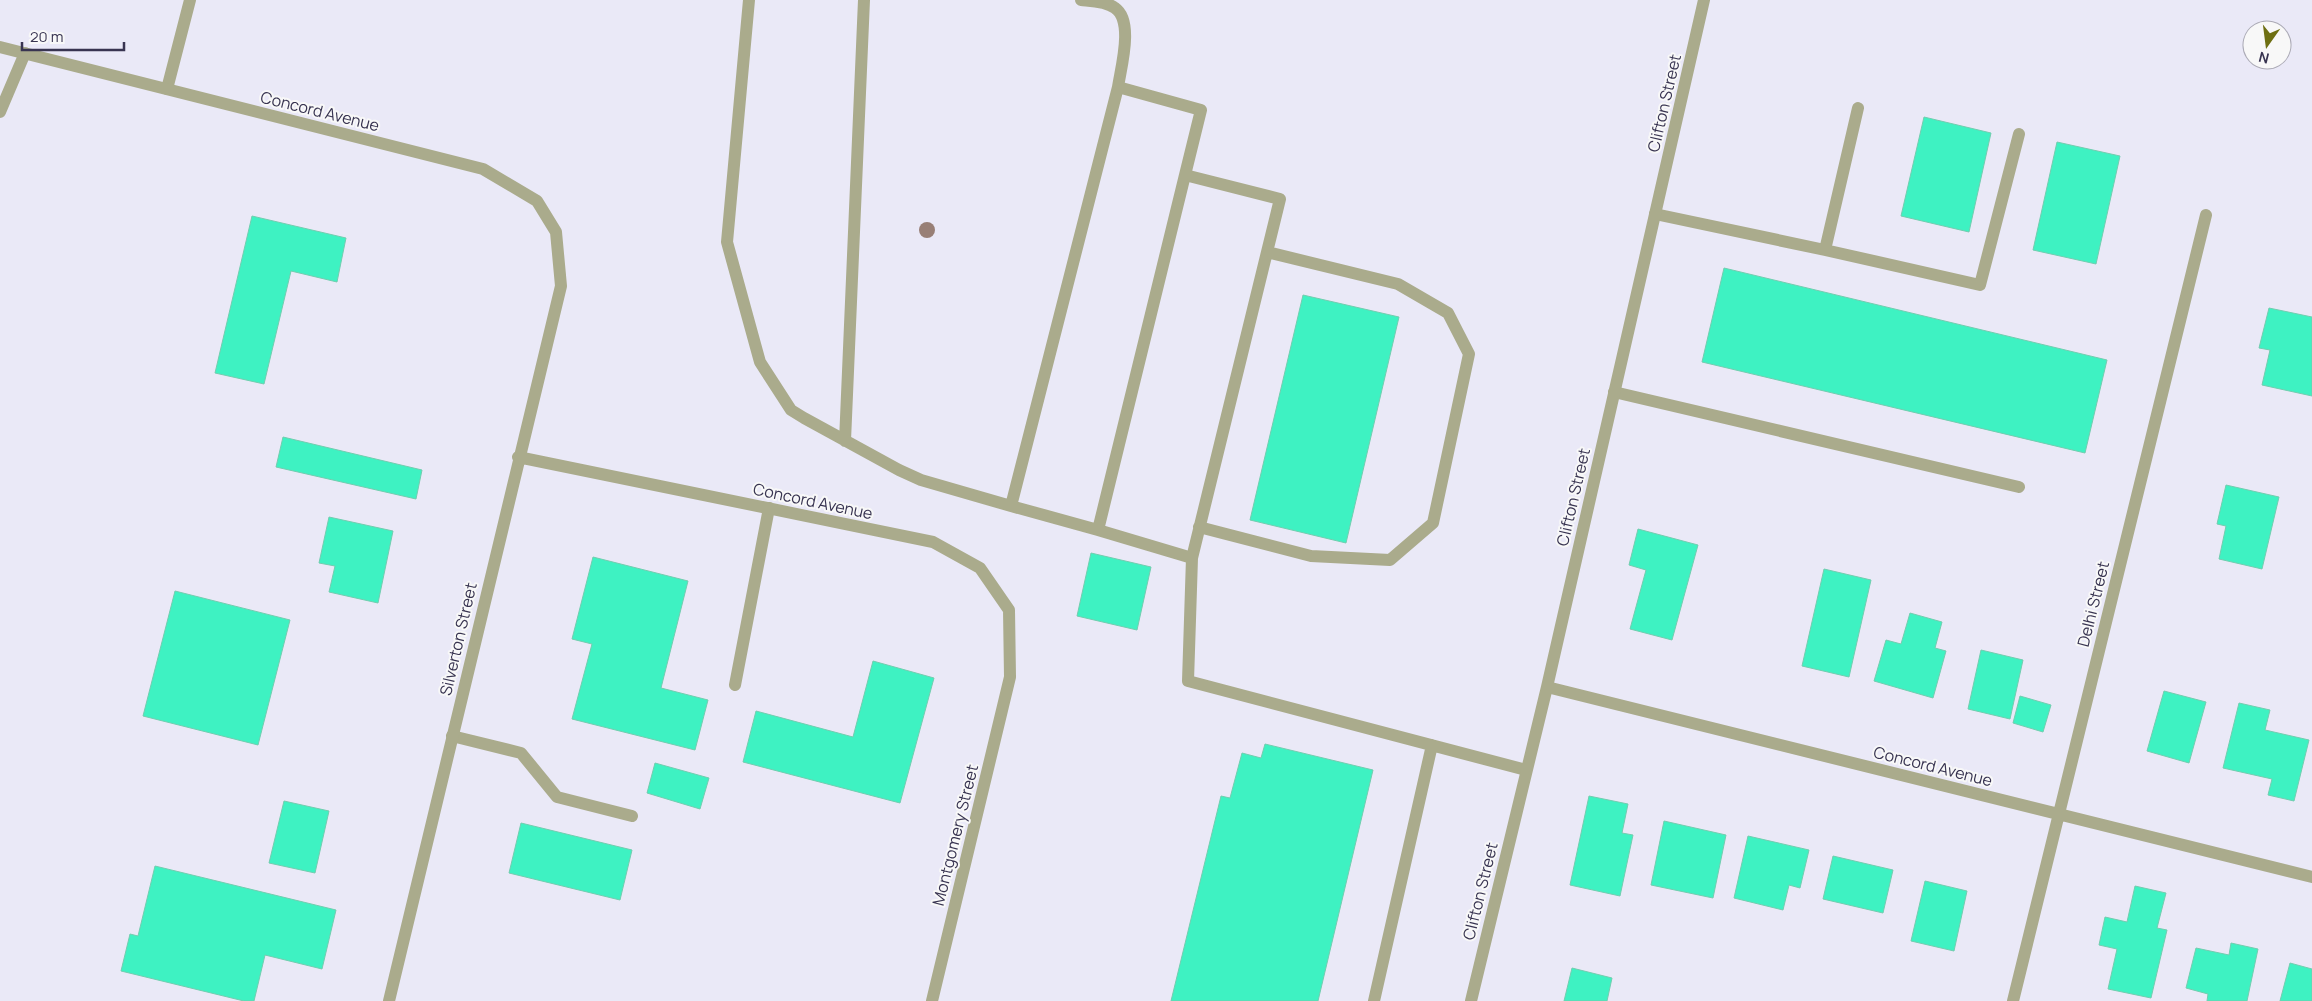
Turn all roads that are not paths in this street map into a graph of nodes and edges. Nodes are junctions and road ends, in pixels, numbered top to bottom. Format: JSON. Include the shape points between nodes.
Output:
{"nodes":[{"id":1,"x":190,"y":0,"type":"edge"},
{"id":2,"x":749,"y":0,"type":"edge"},
{"id":3,"x":864,"y":0,"type":"edge"},
{"id":4,"x":1080,"y":0,"type":"edge"},
{"id":5,"x":1704,"y":0,"type":"edge"},
{"id":6,"x":0,"y":47,"type":"edge"},
{"id":7,"x":25,"y":54,"type":"junction"},
{"id":8,"x":1118,"y":87,"type":"junction"},
{"id":9,"x":167,"y":90,"type":"junction"},
{"id":10,"x":1858,"y":108,"type":"dead end"},
{"id":11,"x":0,"y":112,"type":"edge"},
{"id":12,"x":2019,"y":134,"type":"dead end"},
{"id":13,"x":1185,"y":175,"type":"junction"},
{"id":14,"x":1655,"y":214,"type":"junction"},
{"id":15,"x":2206,"y":215,"type":"dead end"},
{"id":16,"x":1825,"y":250,"type":"junction"},
{"id":17,"x":1266,"y":252,"type":"junction"},
{"id":18,"x":561,"y":286,"type":"joint"},
{"id":19,"x":1614,"y":392,"type":"junction"},
{"id":20,"x":846,"y":441,"type":"junction"},
{"id":21,"x":518,"y":457,"type":"junction"},
{"id":22,"x":2019,"y":487,"type":"dead end"},
{"id":23,"x":1011,"y":506,"type":"junction"},
{"id":24,"x":768,"y":508,"type":"junction"},
{"id":25,"x":1199,"y":527,"type":"junction"},
{"id":26,"x":1098,"y":530,"type":"junction"},
{"id":27,"x":1192,"y":558,"type":"junction"},
{"id":28,"x":1010,"y":677,"type":"joint"},
{"id":29,"x":735,"y":684,"type":"dead end"},
{"id":30,"x":1547,"y":687,"type":"junction"},
{"id":31,"x":452,"y":736,"type":"junction"},
{"id":32,"x":1432,"y":746,"type":"junction"},
{"id":33,"x":1526,"y":770,"type":"junction"},
{"id":34,"x":2058,"y":814,"type":"junction"},
{"id":35,"x":632,"y":816,"type":"dead end"},
{"id":36,"x":2312,"y":878,"type":"edge"},
{"id":37,"x":389,"y":1001,"type":"edge"},
{"id":38,"x":932,"y":1001,"type":"edge"},
{"id":39,"x":1374,"y":1001,"type":"edge"},
{"id":40,"x":1471,"y":1001,"type":"edge"},
{"id":41,"x":2013,"y":1001,"type":"edge"}],
"edges":[{"from":1,"to":9,"type":"street"},
{"from":2,"to":20,"type":"street","via":[[727,242],[760,362],[791,410]]},
{"from":3,"to":20,"type":"street"},
{"from":4,"to":8,"type":"street","via":[[1116,8],[1125,20]]},
{"from":5,"to":14,"type":"street","name":"Clifton Street"},
{"from":6,"to":7,"type":"street","name":"Concord Avenue"},
{"from":7,"to":9,"type":"street","name":"Concord Avenue"},
{"from":7,"to":11,"type":"street"},
{"from":8,"to":13,"type":"street","via":[[1201,110]]},
{"from":8,"to":23,"type":"street"},
{"from":9,"to":18,"type":"street","name":"Concord Avenue","via":[[483,169],[537,201],[556,232]]},
{"from":10,"to":16,"type":"street"},
{"from":12,"to":16,"type":"street","via":[[1980,285]]},
{"from":13,"to":17,"type":"street","via":[[1280,199]]},
{"from":13,"to":26,"type":"street"},
{"from":14,"to":16,"type":"street"},
{"from":14,"to":19,"type":"street","name":"Clifton Street"},
{"from":15,"to":34,"type":"street","name":"Delhi Street"},
{"from":17,"to":25,"type":"street"},
{"from":17,"to":25,"type":"street","via":[[1398,284],[1448,313],[1469,354],[1433,523],[1390,560],[1312,556]]},
{"from":18,"to":21,"type":"street","name":"Silverton Street"},
{"from":19,"to":22,"type":"street"},
{"from":19,"to":30,"type":"street","name":"Clifton Street"},
{"from":20,"to":23,"type":"street","via":[[921,480]]},
{"from":21,"to":24,"type":"street","name":"Concord Avenue"},
{"from":21,"to":31,"type":"street","name":"Silverton Street"},
{"from":23,"to":26,"type":"street"},
{"from":24,"to":28,"type":"street","name":"Concord Avenue","via":[[933,542],[980,568],[1009,610]]},
{"from":24,"to":29,"type":"street"},
{"from":25,"to":27,"type":"street"},
{"from":26,"to":27,"type":"street"},
{"from":27,"to":32,"type":"street","via":[[1188,681]]},
{"from":28,"to":38,"type":"street","name":"Montgomery Street"},
{"from":30,"to":33,"type":"street","name":"Clifton Street"},
{"from":30,"to":34,"type":"street","name":"Concord Avenue"},
{"from":31,"to":35,"type":"street","via":[[521,753],[557,797]]},
{"from":31,"to":37,"type":"street","name":"Silverton Street"},
{"from":32,"to":33,"type":"street"},
{"from":32,"to":39,"type":"street"},
{"from":33,"to":40,"type":"street","name":"Clifton Street"},
{"from":34,"to":36,"type":"street","name":"Concord Avenue"},
{"from":34,"to":41,"type":"street","name":"Delhi Street"}]}
